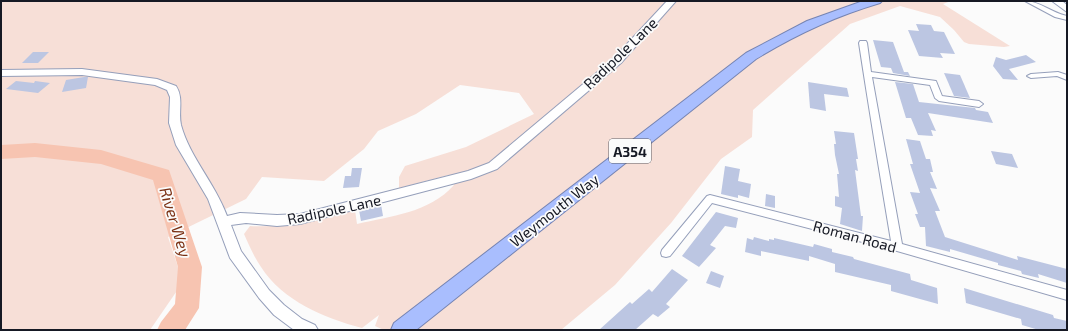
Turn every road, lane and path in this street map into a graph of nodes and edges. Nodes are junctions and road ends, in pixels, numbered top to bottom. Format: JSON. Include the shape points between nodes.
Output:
{"nodes":[{"id":1,"x":672,"y":1,"type":"edge"},
{"id":2,"x":876,"y":1,"type":"edge"},
{"id":3,"x":1028,"y":1,"type":"edge"},
{"id":4,"x":1056,"y":1,"type":"edge"},
{"id":5,"x":1062,"y":1,"type":"edge"},
{"id":6,"x":1067,"y":7,"type":"edge"},
{"id":7,"x":1067,"y":18,"type":"edge"},
{"id":8,"x":863,"y":42,"type":"dead end"},
{"id":9,"x":1,"y":72,"type":"edge"},
{"id":10,"x":867,"y":74,"type":"junction"},
{"id":11,"x":1031,"y":76,"type":"dead end"},
{"id":12,"x":1067,"y":78,"type":"edge"},
{"id":13,"x":979,"y":104,"type":"dead end"},
{"id":14,"x":223,"y":224,"type":"junction"},
{"id":15,"x":897,"y":247,"type":"junction"},
{"id":16,"x":666,"y":253,"type":"dead end"},
{"id":17,"x":1067,"y":295,"type":"edge"},
{"id":18,"x":310,"y":330,"type":"edge"},
{"id":19,"x":401,"y":330,"type":"edge"}],
"edges":[{"from":1,"to":14,"type":"street","name":"Radipole Lane","via":[[616,61],[493,166],[471,175],[300,219],[244,217]]},
{"from":2,"to":19,"type":"highway","name":"Weymouth Way","number":"A354","via":[[801,27],[751,56]]},
{"from":3,"to":7,"type":"street","via":[[1057,16]]},
{"from":4,"to":6,"type":"street"},
{"from":5,"to":6,"type":"street"},
{"from":8,"to":10,"type":"street"},
{"from":9,"to":14,"type":"street","via":[[82,72],[157,82],[172,88],[175,97],[175,123],[182,145],[214,198]]},
{"from":10,"to":13,"type":"street","via":[[933,83],[939,98]]},
{"from":10,"to":15,"type":"street"},
{"from":11,"to":12,"type":"street","via":[[1058,74]]},
{"from":14,"to":18,"type":"street","via":[[235,254],[264,294],[279,310]]},
{"from":15,"to":16,"type":"street","name":"Roman Road","via":[[710,198]]},
{"from":15,"to":17,"type":"street","name":"Roman Road"}]}
